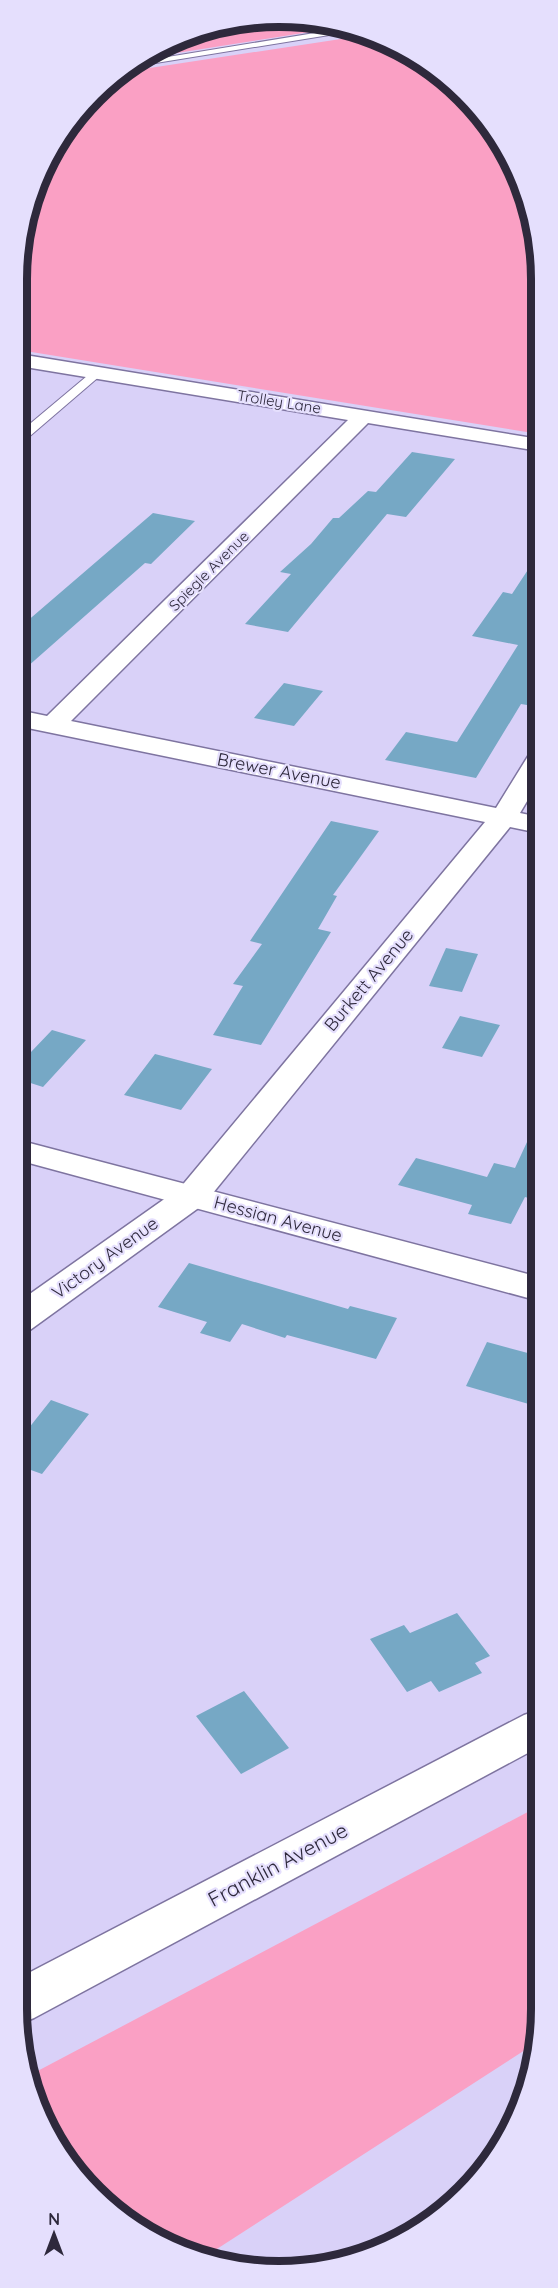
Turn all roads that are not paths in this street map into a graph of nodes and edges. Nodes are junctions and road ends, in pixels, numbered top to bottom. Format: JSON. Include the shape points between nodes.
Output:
{"nodes":[{"id":1,"x":332,"y":33,"type":"edge"},
{"id":2,"x":151,"y":62,"type":"edge"},
{"id":3,"x":27,"y":361,"type":"edge"},
{"id":4,"x":97,"y":373,"type":"junction"},
{"id":5,"x":364,"y":416,"type":"junction"},
{"id":6,"x":27,"y":432,"type":"edge"},
{"id":7,"x":531,"y":444,"type":"edge"},
{"id":8,"x":30,"y":724,"type":"edge"},
{"id":9,"x":531,"y":772,"type":"edge"},
{"id":10,"x":504,"y":817,"type":"junction"},
{"id":11,"x":531,"y":823,"type":"edge"},
{"id":12,"x":27,"y":1152,"type":"edge"},
{"id":13,"x":192,"y":1196,"type":"junction"},
{"id":14,"x":531,"y":1287,"type":"edge"},
{"id":15,"x":27,"y":1314,"type":"edge"},
{"id":16,"x":531,"y":1731,"type":"edge"},
{"id":17,"x":27,"y":1997,"type":"edge"}],
"edges":[{"from":1,"to":2,"type":"lane"},
{"from":3,"to":4,"type":"street","name":"Trolley Lane"},
{"from":4,"to":5,"type":"street","name":"Trolley Lane"},
{"from":4,"to":6,"type":"lane"},
{"from":5,"to":7,"type":"street","name":"Trolley Lane"},
{"from":5,"to":8,"type":"street","name":"Spiegle Avenue"},
{"from":8,"to":10,"type":"street","name":"Brewer Avenue"},
{"from":9,"to":10,"type":"street","name":"Burkett Avenue"},
{"from":10,"to":11,"type":"street","name":"Brewer Avenue"},
{"from":10,"to":13,"type":"street","name":"Burkett Avenue"},
{"from":12,"to":13,"type":"street","name":"Hessian Avenue"},
{"from":13,"to":14,"type":"street","name":"Hessian Avenue"},
{"from":13,"to":15,"type":"street","name":"Victory Avenue"},
{"from":16,"to":17,"type":"street","name":"Franklin Avenue"}]}
